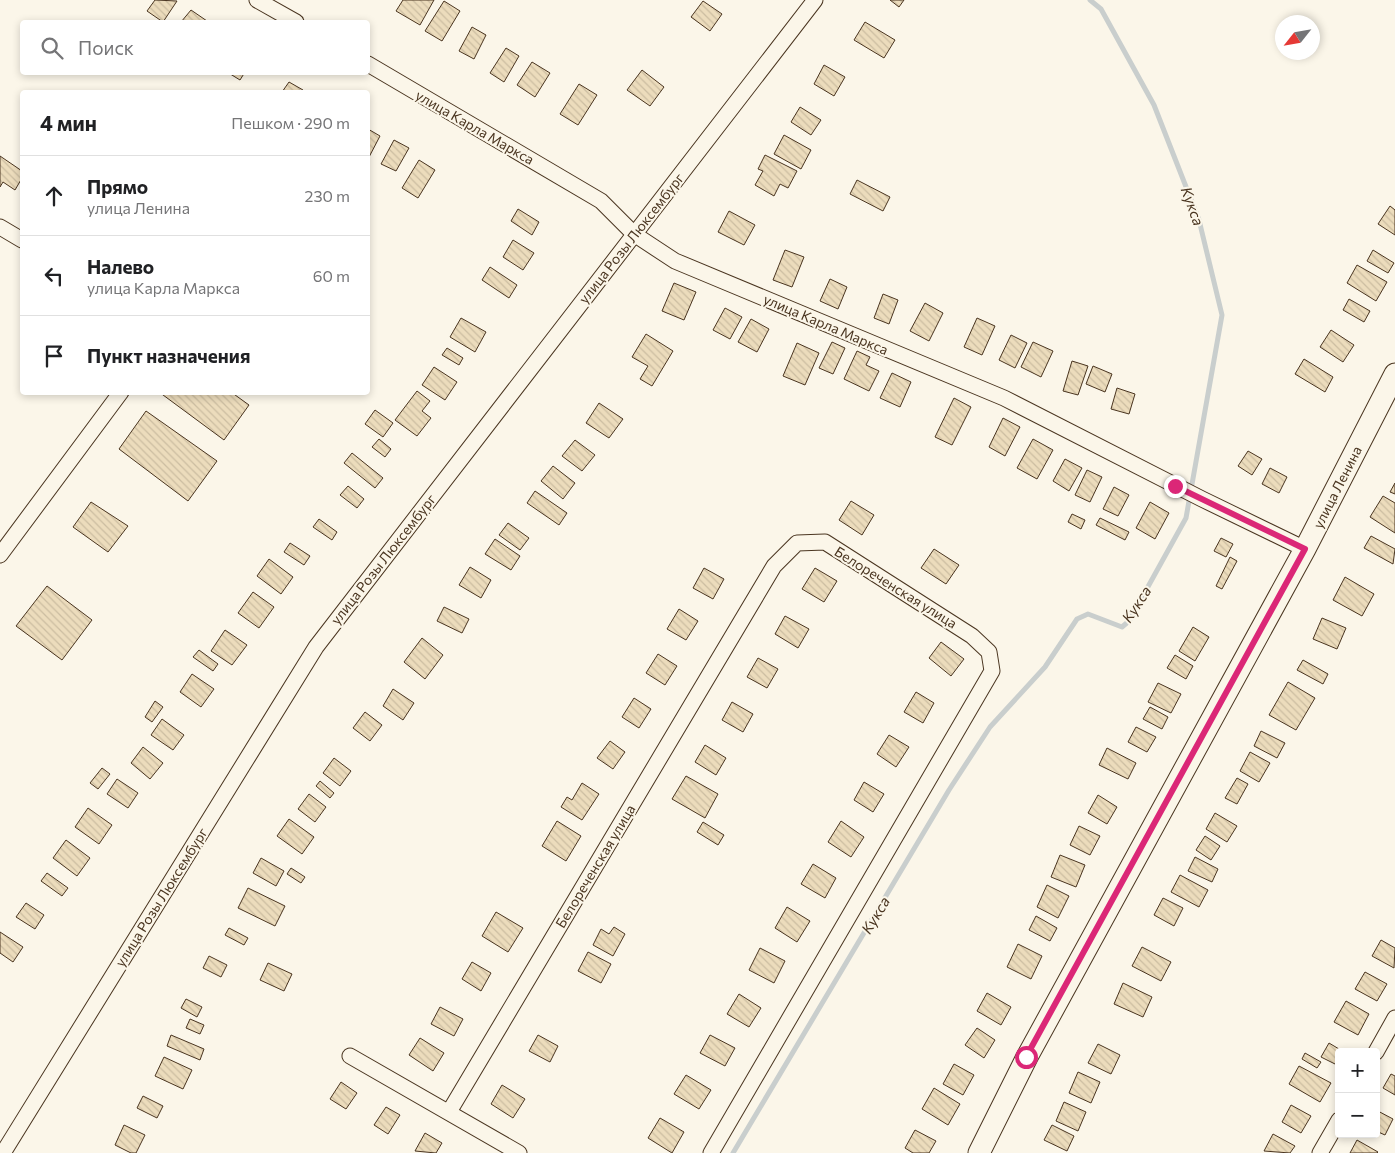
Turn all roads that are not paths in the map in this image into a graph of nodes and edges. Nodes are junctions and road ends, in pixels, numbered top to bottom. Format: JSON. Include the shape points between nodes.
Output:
{"nodes":[{"id":1,"x":257,"y":0,"type":"edge"},
{"id":2,"x":815,"y":0,"type":"edge"},
{"id":3,"x":292,"y":20,"type":"edge"},
{"id":4,"x":370,"y":65,"type":"edge"},
{"id":5,"x":0,"y":227,"type":"edge"},
{"id":6,"x":634,"y":234,"type":"junction"},
{"id":7,"x":20,"y":239,"type":"edge"},
{"id":8,"x":1395,"y":374,"type":"edge"},
{"id":9,"x":119,"y":395,"type":"edge"},
{"id":10,"x":1305,"y":549,"type":"junction"},
{"id":11,"x":0,"y":555,"type":"edge"},
{"id":12,"x":1395,"y":1018,"type":"edge"},
{"id":13,"x":1378,"y":1048,"type":"edge"},
{"id":14,"x":350,"y":1056,"type":"dead end"},
{"id":15,"x":449,"y":1112,"type":"junction"},
{"id":16,"x":1335,"y":1127,"type":"edge"},
{"id":17,"x":3,"y":1153,"type":"edge"},
{"id":18,"x":519,"y":1153,"type":"edge"},
{"id":19,"x":711,"y":1153,"type":"edge"},
{"id":20,"x":979,"y":1153,"type":"edge"},
{"id":21,"x":1320,"y":1153,"type":"edge"}],
"edges":[{"from":1,"to":3,"type":"street"},
{"from":2,"to":6,"type":"street","name":"улица Розы Люксембург"},
{"from":4,"to":6,"type":"street","name":"улица Карла Маркса","via":[[601,201]]},
{"from":5,"to":7,"type":"street"},
{"from":6,"to":10,"type":"street","name":"улица Карла Маркса","via":[[675,261],[1004,398]]},
{"from":6,"to":17,"type":"street","name":"улица Розы Люксембург","via":[[316,647]]},
{"from":8,"to":10,"type":"street","name":"улица Ленина"},
{"from":9,"to":11,"type":"street"},
{"from":10,"to":20,"type":"street","name":"улица Ленина","via":[[1026,1057]]},
{"from":12,"to":13,"type":"street"},
{"from":14,"to":15,"type":"street"},
{"from":15,"to":18,"type":"street"},
{"from":15,"to":19,"type":"street","name":"Белореченская улица","via":[[774,566],[797,543],[825,542],[972,636],[988,652],[992,670]]},
{"from":16,"to":21,"type":"street"}]}
